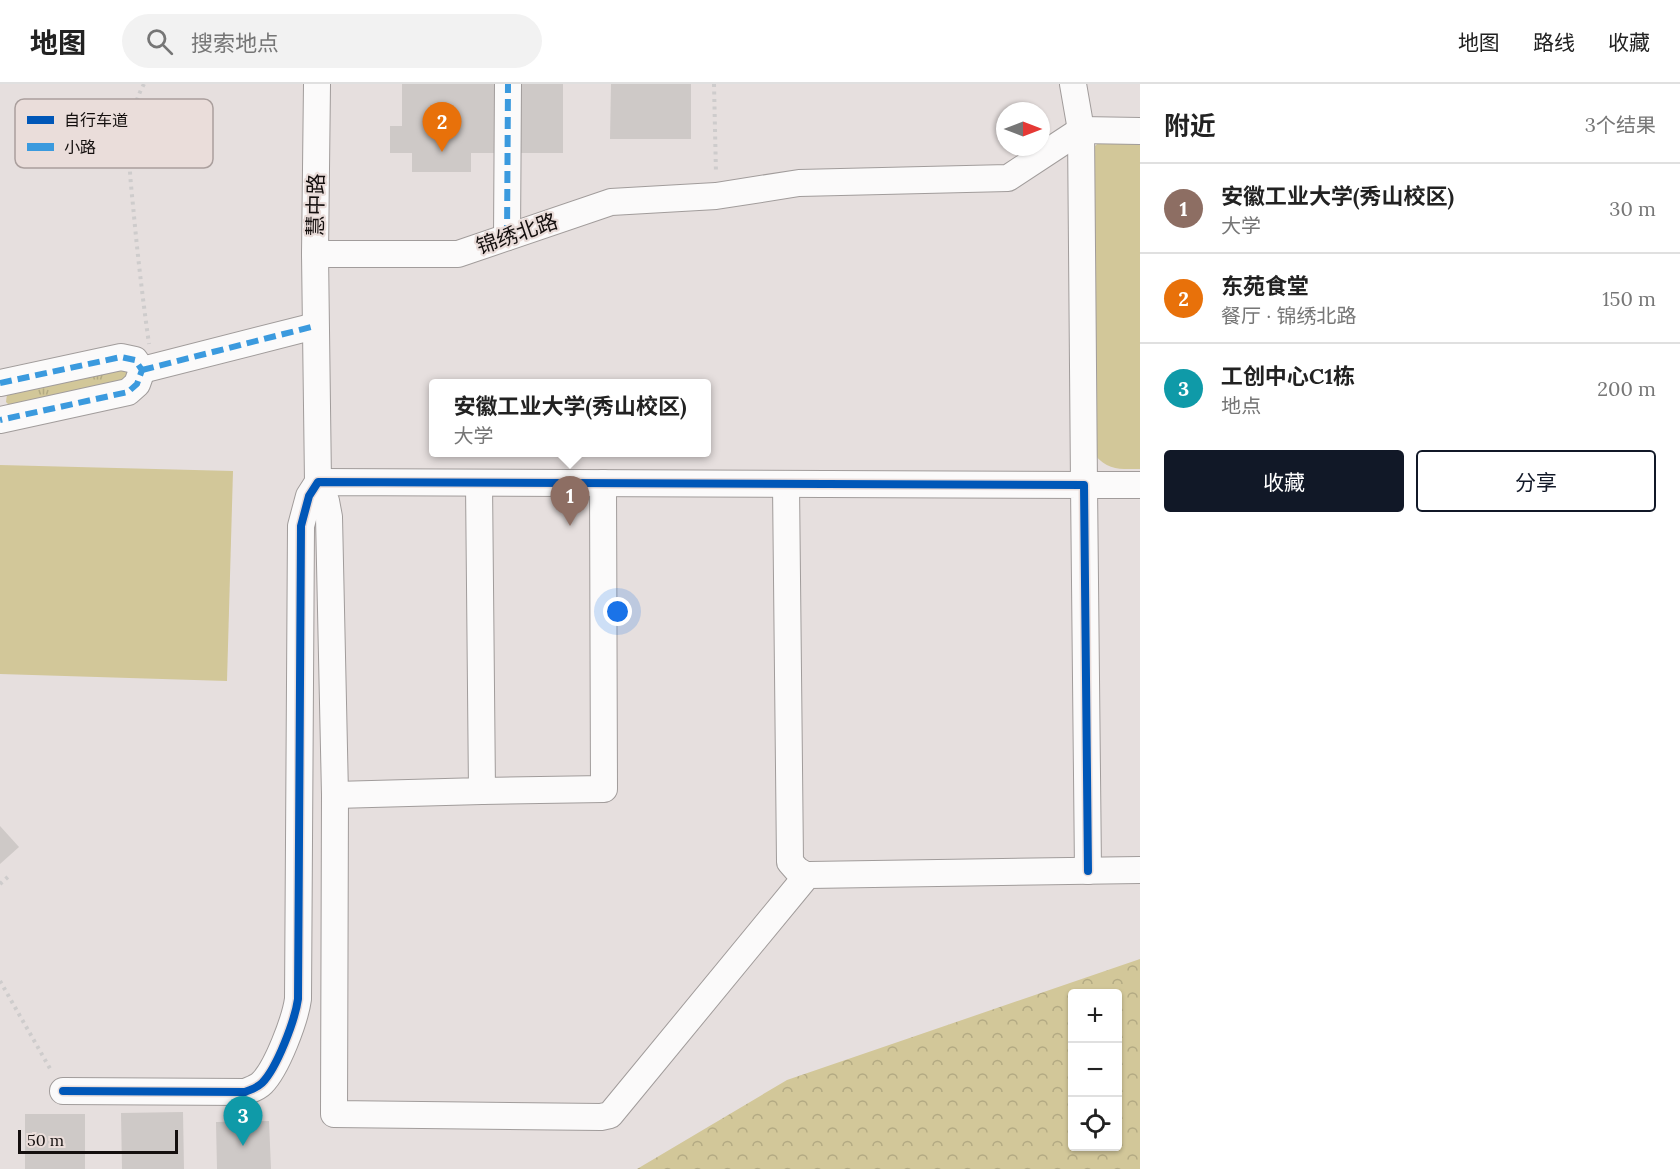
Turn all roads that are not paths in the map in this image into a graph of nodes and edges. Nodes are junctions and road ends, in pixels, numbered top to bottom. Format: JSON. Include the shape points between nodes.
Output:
{"nodes":[{"id":1,"x":317,"y":84,"type":"edge"},
{"id":2,"x":508,"y":84,"type":"edge"},
{"id":3,"x":1073,"y":84,"type":"edge"},
{"id":4,"x":1082,"y":130,"type":"junction"},
{"id":5,"x":1140,"y":131,"type":"edge"},
{"id":6,"x":507,"y":237,"type":"junction"},
{"id":7,"x":315,"y":254,"type":"junction"},
{"id":8,"x":315,"y":326,"type":"junction"},
{"id":9,"x":147,"y":369,"type":"junction"},
{"id":10,"x":0,"y":383,"type":"edge"},
{"id":11,"x":0,"y":420,"type":"edge"},
{"id":12,"x":318,"y":482,"type":"junction"},
{"id":13,"x":479,"y":483,"type":"junction"},
{"id":14,"x":603,"y":483,"type":"junction"},
{"id":15,"x":786,"y":484,"type":"junction"},
{"id":16,"x":1084,"y":485,"type":"junction"},
{"id":17,"x":1140,"y":485,"type":"edge"},
{"id":18,"x":482,"y":791,"type":"junction"},
{"id":19,"x":335,"y":795,"type":"junction"},
{"id":20,"x":1140,"y":870,"type":"edge"},
{"id":21,"x":1088,"y":871,"type":"junction"},
{"id":22,"x":807,"y":876,"type":"junction"},
{"id":23,"x":63,"y":1091,"type":"road end"}],
"edges":[{"from":1,"to":7,"type":"street","name":"慧中路"},
{"from":2,"to":6,"type":"street"},
{"from":3,"to":4,"type":"street"},
{"from":4,"to":5,"type":"street"},
{"from":4,"to":6,"type":"street","name":"锦绣北路","via":[[1008,178],[799,183],[716,196],[611,202]]},
{"from":4,"to":16,"type":"street"},
{"from":6,"to":7,"type":"street","name":"锦绣北路","via":[[458,254]]},
{"from":7,"to":8,"type":"street","name":"慧中路"},
{"from":8,"to":9,"type":"street"},
{"from":8,"to":12,"type":"street","name":"慧中路"},
{"from":9,"to":10,"type":"street","via":[[135,360],[121,357]]},
{"from":9,"to":11,"type":"street","via":[[128,392]]},
{"from":12,"to":13,"type":"street"},
{"from":12,"to":19,"type":"street","via":[[329,517]]},
{"from":12,"to":23,"type":"street","via":[[309,496],[301,526],[298,999],[291,1026],[264,1081],[245,1092]]},
{"from":13,"to":14,"type":"street"},
{"from":13,"to":18,"type":"street"},
{"from":14,"to":15,"type":"street"},
{"from":14,"to":18,"type":"street","via":[[604,789]]},
{"from":15,"to":16,"type":"street"},
{"from":15,"to":22,"type":"street","via":[[790,862]]},
{"from":16,"to":17,"type":"street"},
{"from":16,"to":21,"type":"street"},
{"from":18,"to":19,"type":"street"},
{"from":19,"to":22,"type":"street","via":[[334,1114],[610,1115]]},
{"from":20,"to":21,"type":"street"},
{"from":21,"to":22,"type":"street"}]}
